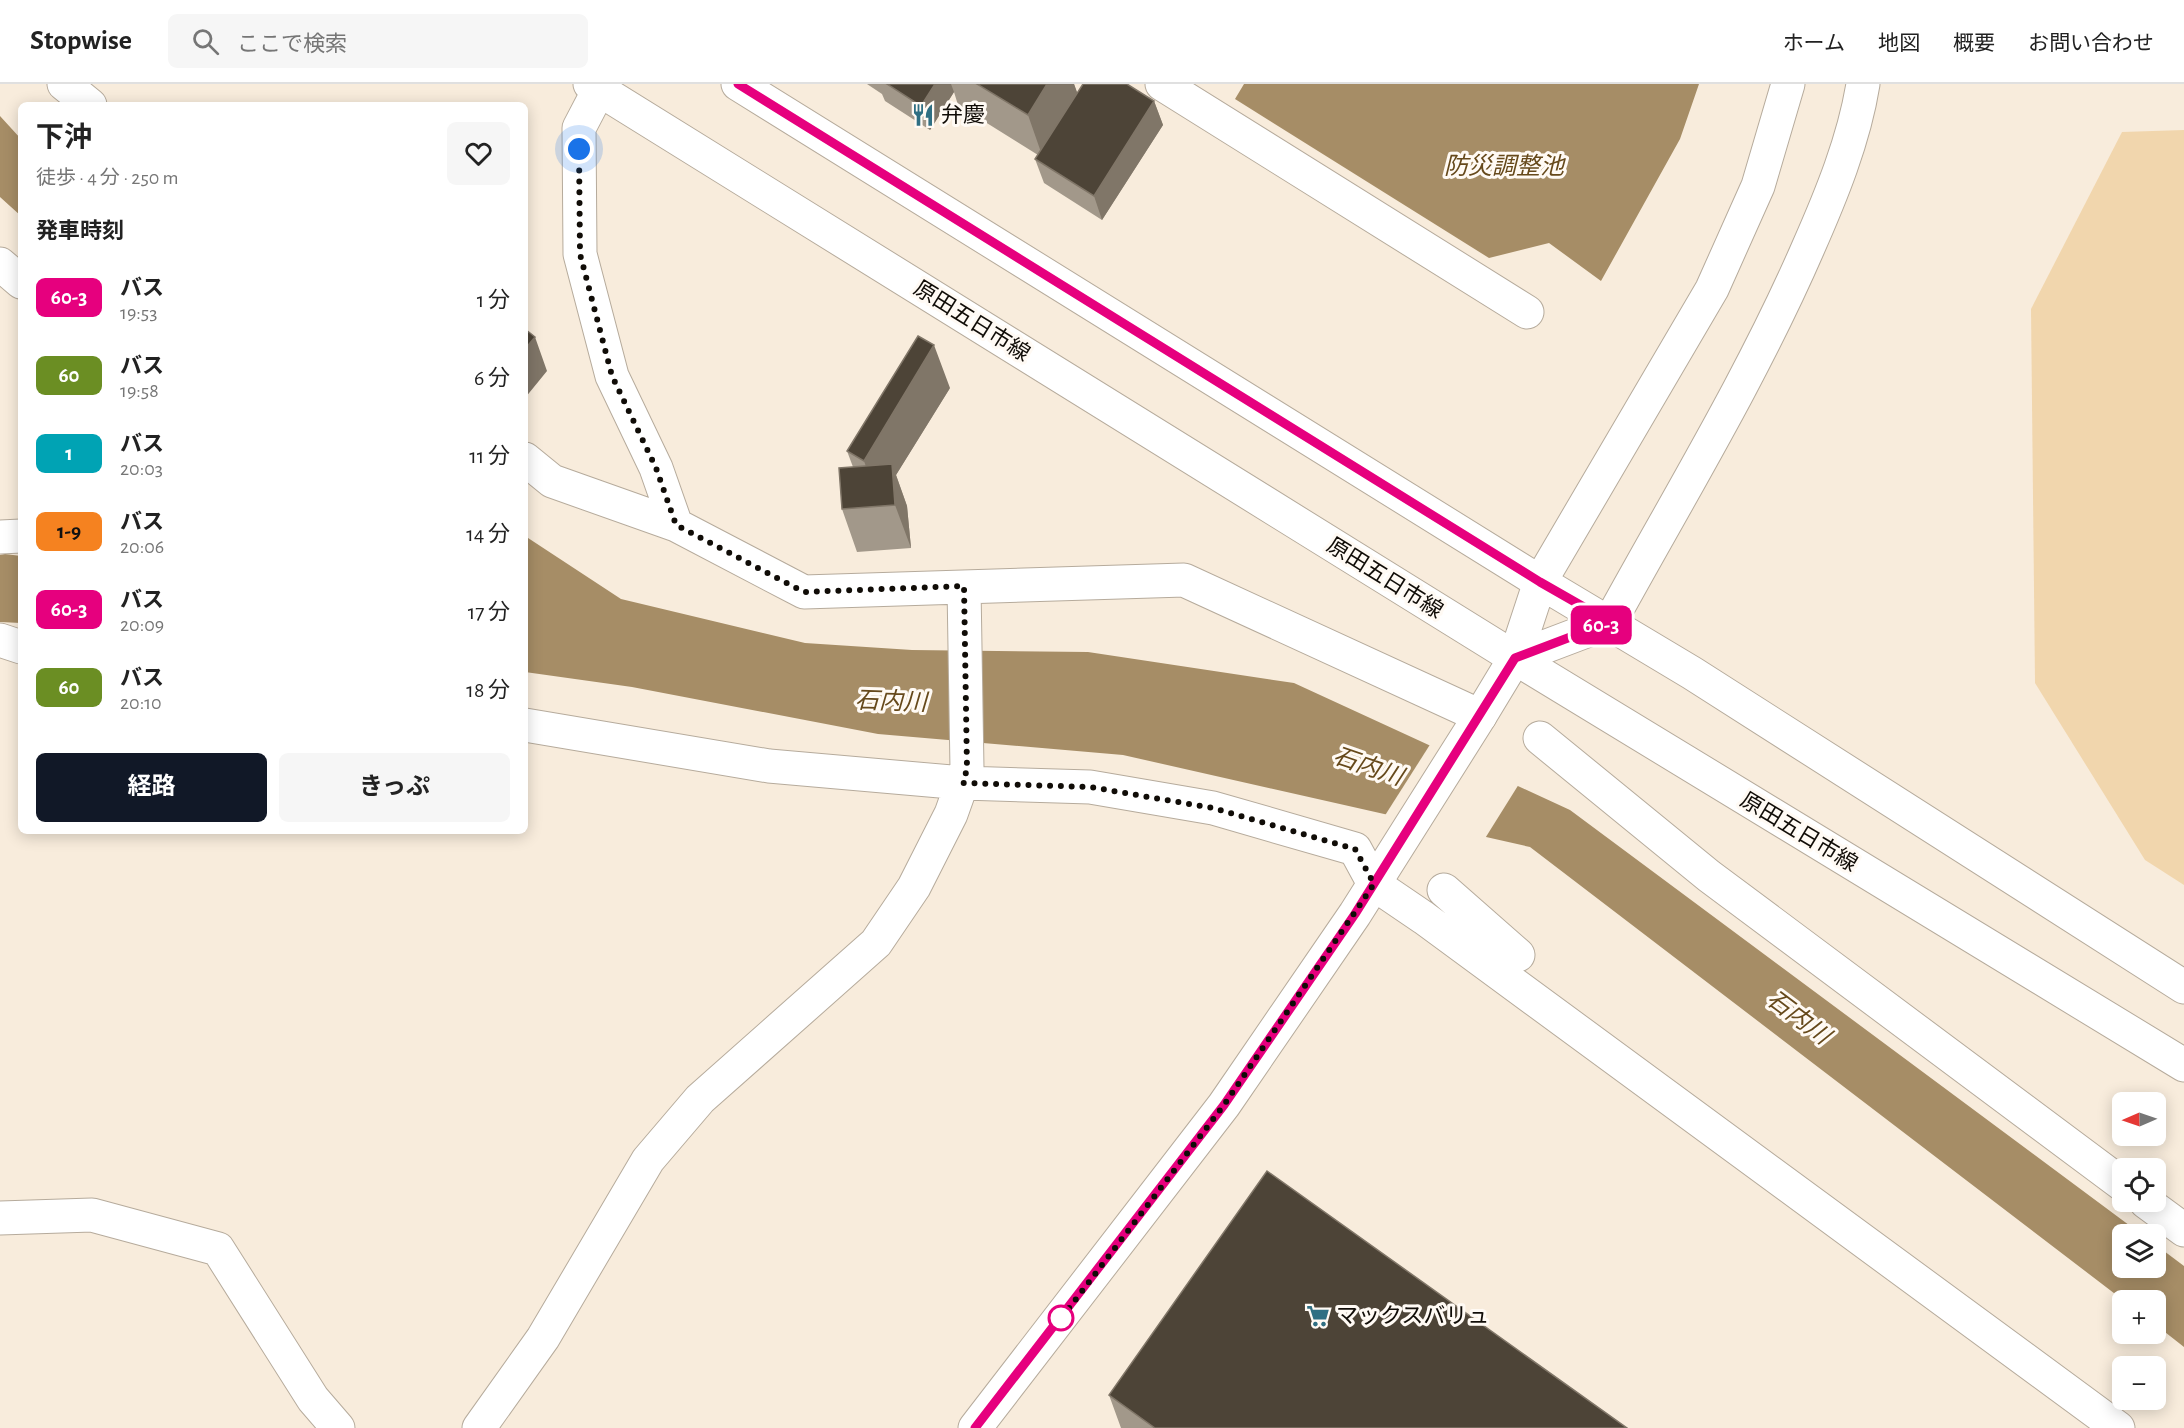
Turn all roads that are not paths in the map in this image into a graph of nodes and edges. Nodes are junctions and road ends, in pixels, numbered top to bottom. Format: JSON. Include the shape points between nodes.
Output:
{"nodes":[{"id":1,"x":64,"y":84,"type":"edge"},
{"id":2,"x":738,"y":84,"type":"edge"},
{"id":3,"x":1162,"y":84,"type":"edge"},
{"id":4,"x":1788,"y":84,"type":"edge"},
{"id":5,"x":1863,"y":84,"type":"edge"},
{"id":6,"x":596,"y":86,"type":"edge"},
{"id":7,"x":86,"y":102,"type":"edge"},
{"id":8,"x":0,"y":264,"type":"edge"},
{"id":9,"x":18,"y":279,"type":"edge"},
{"id":10,"x":1527,"y":312,"type":"dead end"},
{"id":11,"x":528,"y":461,"type":"edge"},
{"id":12,"x":676,"y":525,"type":"junction"},
{"id":13,"x":18,"y":536,"type":"edge"},
{"id":14,"x":0,"y":537,"type":"edge"},
{"id":15,"x":1540,"y":582,"type":"junction"},
{"id":16,"x":964,"y":586,"type":"junction"},
{"id":17,"x":1610,"y":622,"type":"junction"},
{"id":18,"x":0,"y":640,"type":"edge"},
{"id":19,"x":18,"y":646,"type":"edge"},
{"id":20,"x":1515,"y":658,"type":"junction"},
{"id":21,"x":1475,"y":724,"type":"junction"},
{"id":22,"x":528,"y":726,"type":"edge"},
{"id":23,"x":1540,"y":738,"type":"dead end"},
{"id":24,"x":965,"y":776,"type":"junction"},
{"id":25,"x":1374,"y":884,"type":"junction"},
{"id":26,"x":1444,"y":890,"type":"dead end"},
{"id":27,"x":1518,"y":955,"type":"dead end"},
{"id":28,"x":2184,"y":987,"type":"edge"},
{"id":29,"x":2184,"y":1065,"type":"edge"},
{"id":30,"x":2112,"y":1177,"type":"edge"},
{"id":31,"x":2160,"y":1212,"type":"edge"},
{"id":32,"x":0,"y":1218,"type":"edge"},
{"id":33,"x":2184,"y":1230,"type":"edge"},
{"id":34,"x":338,"y":1428,"type":"edge"},
{"id":35,"x":479,"y":1428,"type":"edge"},
{"id":36,"x":975,"y":1428,"type":"edge"},
{"id":37,"x":2118,"y":1428,"type":"edge"}],
"edges":[{"from":1,"to":7,"type":"street"},
{"from":2,"to":15,"type":"street"},
{"from":3,"to":10,"type":"street"},
{"from":4,"to":15,"type":"street","via":[[1758,186],[1712,289]]},
{"from":5,"to":17,"type":"street","via":[[1860,105],[1825,209],[1778,317]]},
{"from":6,"to":12,"type":"street","via":[[579,128],[580,254],[612,376],[656,468]]},
{"from":6,"to":20,"type":"street","name":"原田五日市線"},
{"from":8,"to":9,"type":"street"},
{"from":11,"to":12,"type":"street","via":[[552,481]]},
{"from":12,"to":16,"type":"street","via":[[804,592]]},
{"from":13,"to":14,"type":"street"},
{"from":15,"to":17,"type":"street"},
{"from":15,"to":20,"type":"street"},
{"from":16,"to":21,"type":"street","via":[[1184,580]]},
{"from":16,"to":24,"type":"street"},
{"from":17,"to":20,"type":"street"},
{"from":17,"to":28,"type":"street"},
{"from":18,"to":19,"type":"street"},
{"from":20,"to":21,"type":"street"},
{"from":20,"to":29,"type":"street","name":"原田五日市線"},
{"from":21,"to":25,"type":"street"},
{"from":22,"to":24,"type":"street","via":[[758,764]]},
{"from":23,"to":30,"type":"street","via":[[1709,876]]},
{"from":24,"to":25,"type":"street","via":[[1090,787],[1213,808],[1355,849]]},
{"from":24,"to":35,"type":"street","via":[[914,887],[876,943],[700,1100],[648,1160],[543,1338]]},
{"from":25,"to":36,"type":"street","via":[[1224,1105]]},
{"from":25,"to":37,"type":"street"},
{"from":26,"to":27,"type":"street"},
{"from":31,"to":33,"type":"street"},
{"from":32,"to":34,"type":"street","via":[[92,1215],[218,1249],[314,1399]]}]}
